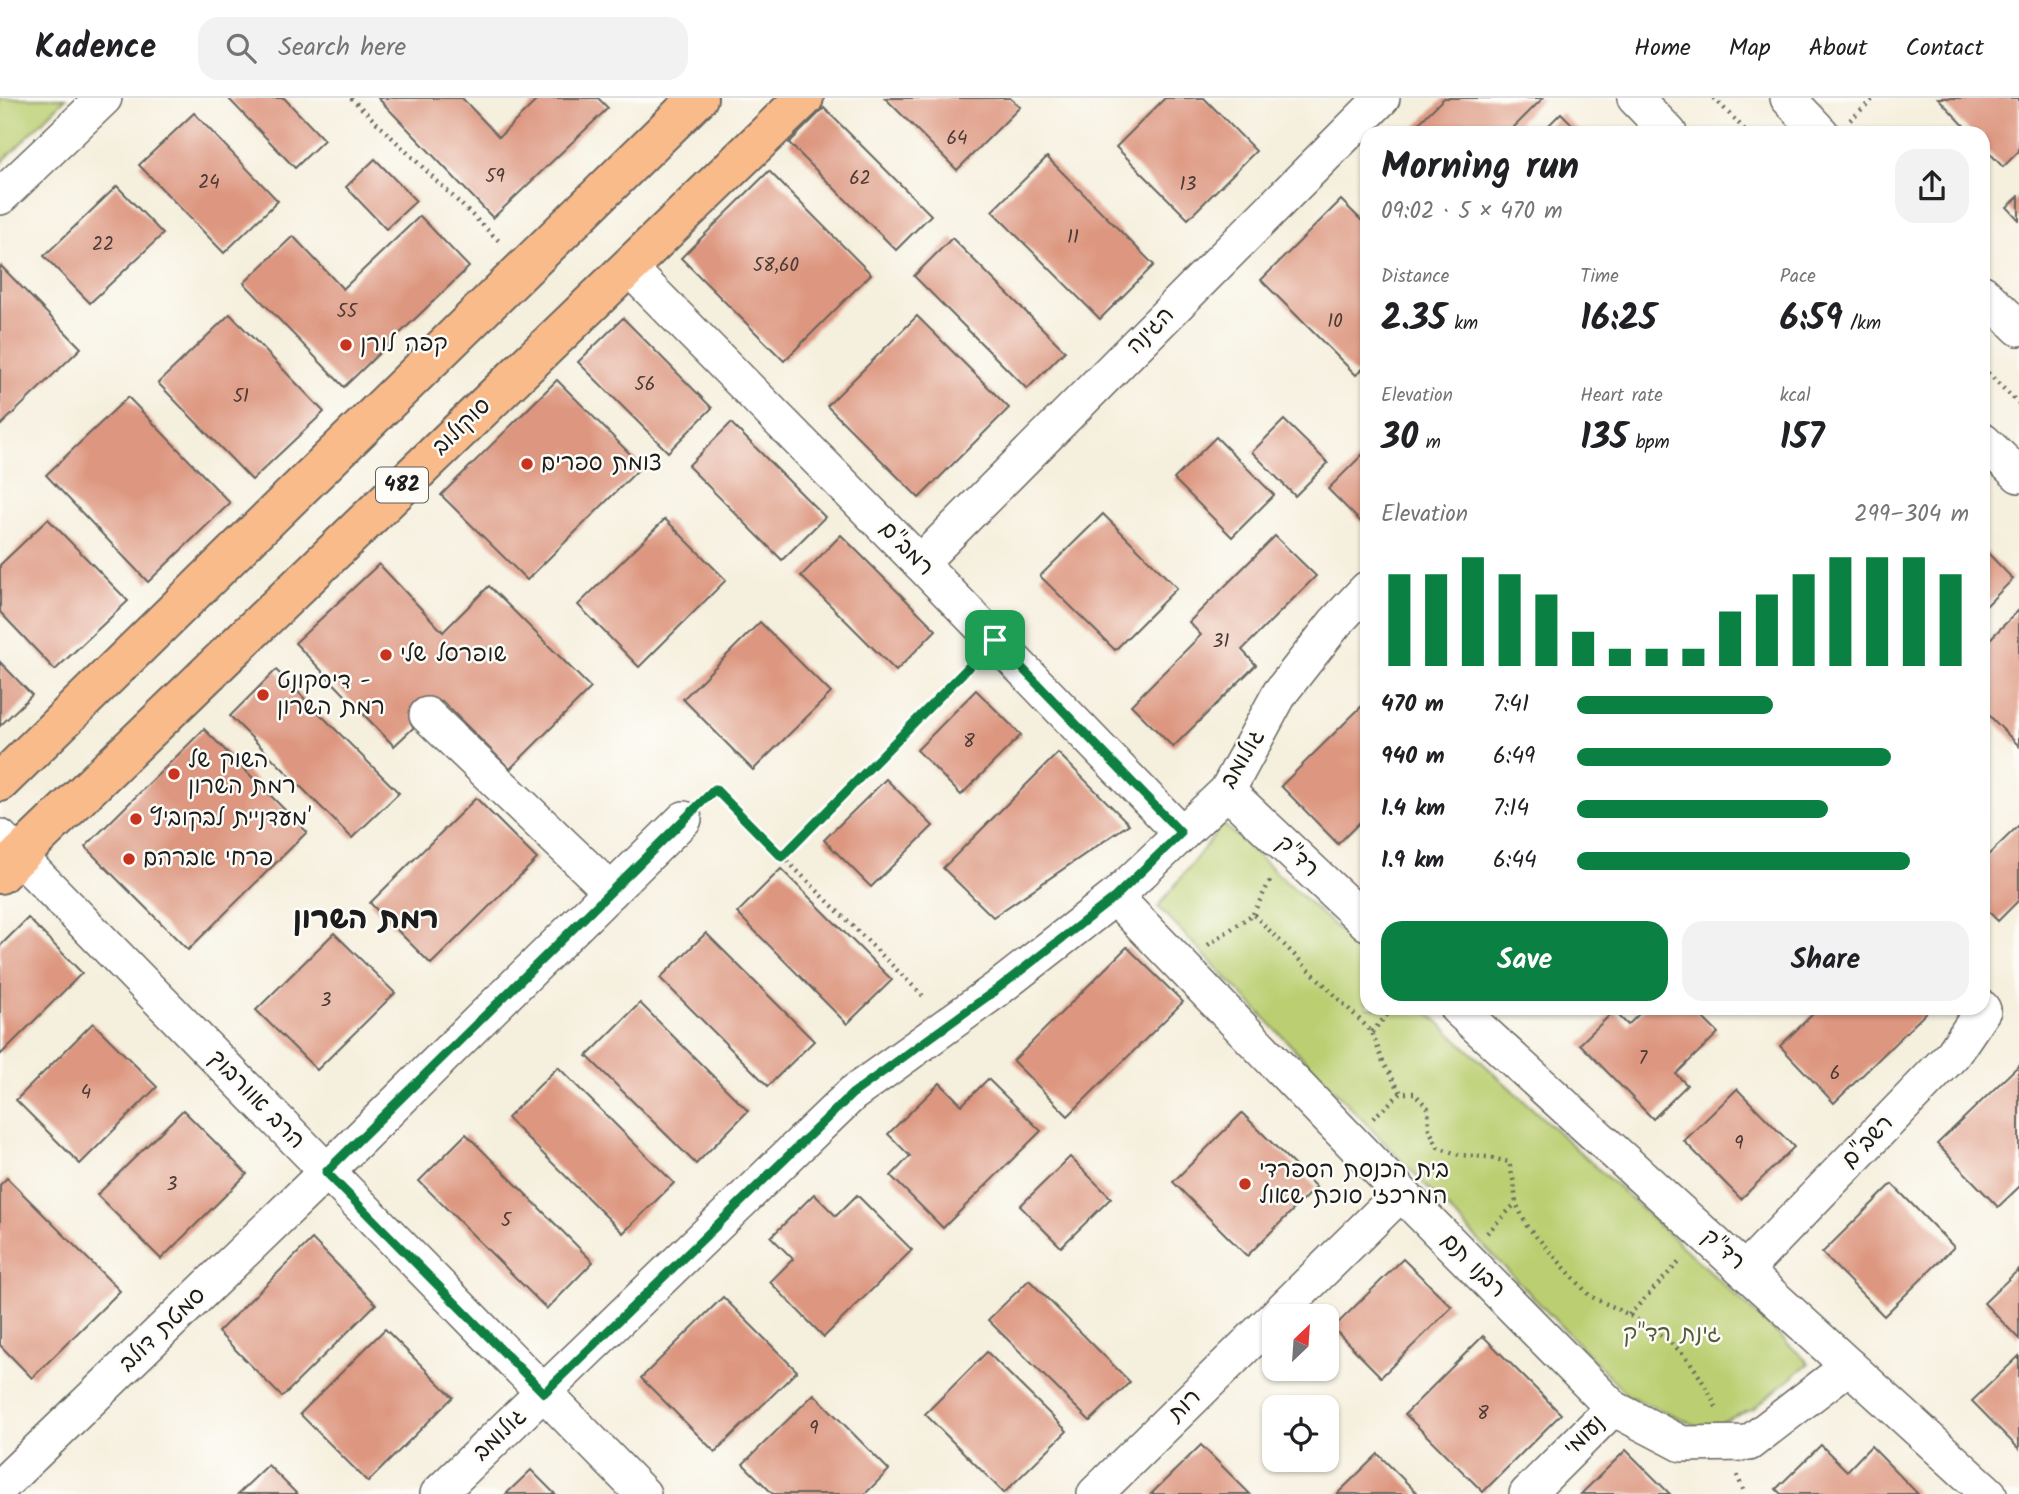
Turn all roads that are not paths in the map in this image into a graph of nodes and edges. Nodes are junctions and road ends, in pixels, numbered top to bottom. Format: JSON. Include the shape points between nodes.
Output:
{"nodes":[{"id":1,"x":104,"y":98,"type":"edge"},
{"id":2,"x":698,"y":98,"type":"edge"},
{"id":3,"x":804,"y":98,"type":"edge"},
{"id":4,"x":1382,"y":98,"type":"edge"},
{"id":5,"x":1635,"y":98,"type":"edge"},
{"id":6,"x":1788,"y":98,"type":"edge"},
{"id":7,"x":1662,"y":126,"type":"edge"},
{"id":8,"x":1830,"y":126,"type":"edge"},
{"id":9,"x":0,"y":197,"type":"edge"},
{"id":10,"x":628,"y":267,"type":"junction"},
{"id":11,"x":1990,"y":300,"type":"edge"},
{"id":12,"x":2019,"y":328,"type":"edge"},
{"id":13,"x":1990,"y":452,"type":"edge"},
{"id":14,"x":2019,"y":475,"type":"edge"},
{"id":15,"x":920,"y":563,"type":"junction"},
{"id":16,"x":1360,"y":597,"type":"edge"},
{"id":17,"x":427,"y":715,"type":"dead end"},
{"id":18,"x":0,"y":782,"type":"edge"},
{"id":19,"x":1227,"y":791,"type":"junction"},
{"id":20,"x":684,"y":819,"type":"road end"},
{"id":21,"x":1181,"y":833,"type":"junction"},
{"id":22,"x":6,"y":855,"type":"edge"},
{"id":23,"x":611,"y":891,"type":"junction"},
{"id":24,"x":1115,"y":897,"type":"junction"},
{"id":25,"x":1360,"y":916,"type":"edge"},
{"id":26,"x":1465,"y":1015,"type":"edge"},
{"id":27,"x":1980,"y":1015,"type":"edge"},
{"id":28,"x":326,"y":1172,"type":"junction"},
{"id":29,"x":1401,"y":1193,"type":"junction"},
{"id":30,"x":1745,"y":1270,"type":"junction"},
{"id":31,"x":1288,"y":1304,"type":"edge"},
{"id":32,"x":1262,"y":1330,"type":"edge"},
{"id":33,"x":1849,"y":1366,"type":"junction"},
{"id":34,"x":544,"y":1393,"type":"junction"},
{"id":35,"x":1613,"y":1408,"type":"junction"},
{"id":36,"x":0,"y":1487,"type":"edge"},
{"id":37,"x":438,"y":1494,"type":"edge"},
{"id":38,"x":643,"y":1494,"type":"edge"},
{"id":39,"x":1095,"y":1494,"type":"edge"},
{"id":40,"x":1527,"y":1494,"type":"edge"},
{"id":41,"x":1989,"y":1494,"type":"edge"}],
"edges":[{"from":1,"to":9,"type":"street"},
{"from":2,"to":18,"type":"main road"},
{"from":3,"to":10,"type":"main road","name":"סוקולוב","number":"482"},
{"from":4,"to":15,"type":"street","name":"הגינה"},
{"from":5,"to":7,"type":"street"},
{"from":6,"to":8,"type":"street"},
{"from":10,"to":15,"type":"street","name":"רמב\"ם"},
{"from":10,"to":22,"type":"main road","name":"סוקולוב","number":"482"},
{"from":11,"to":12,"type":"street"},
{"from":13,"to":14,"type":"street"},
{"from":15,"to":21,"type":"street","name":"רמב\"ם"},
{"from":16,"to":19,"type":"street","name":"גולומב","via":[[1280,694]]},
{"from":17,"to":23,"type":"street"},
{"from":19,"to":21,"type":"street","name":"גולומב"},
{"from":19,"to":25,"type":"street","name":"רד\"ק"},
{"from":20,"to":23,"type":"street","name":"סמטת דולב"},
{"from":21,"to":24,"type":"street","name":"גולומב"},
{"from":22,"to":28,"type":"street","name":"הרב אוורבוך"},
{"from":23,"to":28,"type":"street","name":"סמטת דולב"},
{"from":24,"to":29,"type":"street","name":"רבנו תם"},
{"from":24,"to":34,"type":"street","name":"גולומב","via":[[852,1094]]},
{"from":26,"to":30,"type":"street","name":"רד\"ק"},
{"from":27,"to":30,"type":"street","name":"רשב\"ם","via":[[1953,1054]]},
{"from":28,"to":34,"type":"street","name":"הרב אוורבוך"},
{"from":28,"to":36,"type":"street","name":"סמטת דולב"},
{"from":29,"to":31,"type":"street","name":"רות"},
{"from":29,"to":35,"type":"street","name":"רבנו תם"},
{"from":30,"to":33,"type":"street","name":"רד\"ק"},
{"from":32,"to":39,"type":"street","name":"רות"},
{"from":33,"to":35,"type":"street","name":"רבנו תם","via":[[1749,1443],[1682,1444]]},
{"from":33,"to":41,"type":"street","name":"רד\"ק"},
{"from":34,"to":37,"type":"street","name":"גולומב"},
{"from":34,"to":38,"type":"street","name":"הרב אוורבוך"},
{"from":35,"to":40,"type":"street","name":"נעומי"}]}
